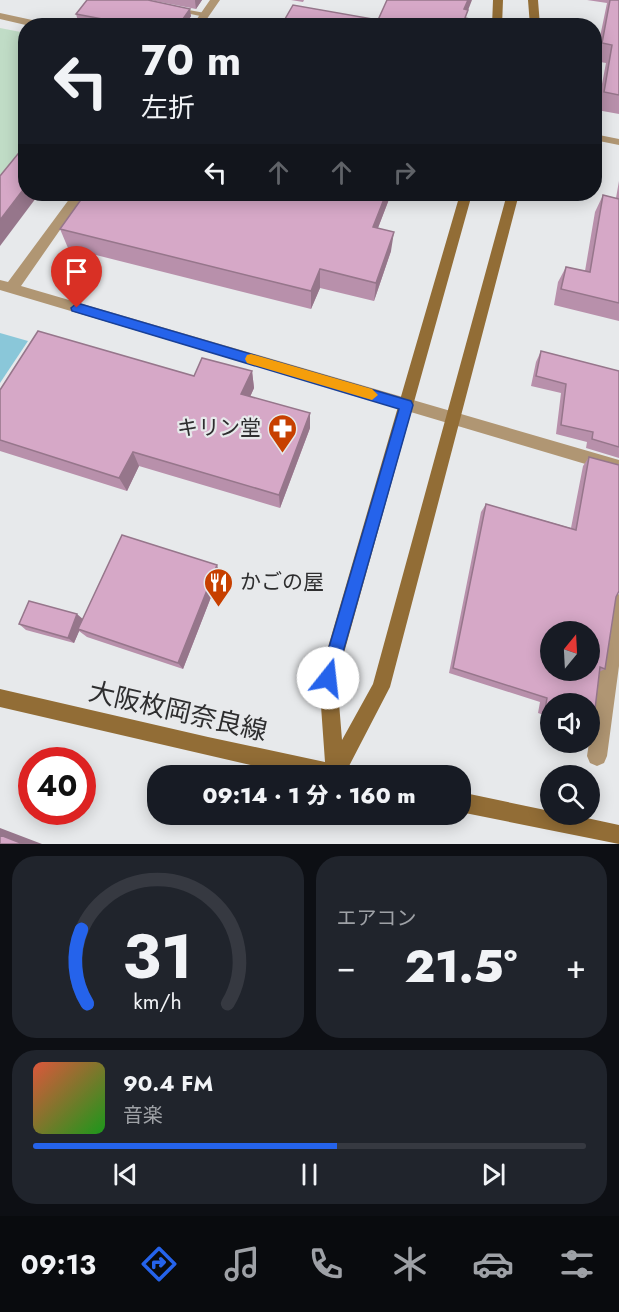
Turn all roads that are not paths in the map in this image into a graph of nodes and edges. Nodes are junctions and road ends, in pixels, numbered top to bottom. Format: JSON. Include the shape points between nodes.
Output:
{"nodes":[{"id":1,"x":215,"y":0,"type":"edge"},
{"id":2,"x":498,"y":0,"type":"edge"},
{"id":3,"x":533,"y":0,"type":"edge"},
{"id":4,"x":171,"y":8,"type":"edge"},
{"id":5,"x":205,"y":15,"type":"junction"},
{"id":6,"x":0,"y":16,"type":"edge"},
{"id":7,"x":203,"y":18,"type":"edge"},
{"id":8,"x":497,"y":18,"type":"edge"},
{"id":9,"x":535,"y":18,"type":"edge"},
{"id":10,"x":18,"y":20,"type":"edge"},
{"id":11,"x":602,"y":139,"type":"edge"},
{"id":12,"x":619,"y":142,"type":"edge"},
{"id":13,"x":74,"y":201,"type":"edge"},
{"id":14,"x":464,"y":201,"type":"edge"},
{"id":15,"x":511,"y":201,"type":"edge"},
{"id":16,"x":6,"y":287,"type":"edge"},
{"id":17,"x":406,"y":405,"type":"junction"},
{"id":18,"x":453,"y":418,"type":"junction"},
{"id":19,"x":619,"y":466,"type":"edge"},
{"id":20,"x":619,"y":603,"type":"edge"},
{"id":21,"x":0,"y":698,"type":"edge"},
{"id":22,"x":597,"y":756,"type":"dead end"},
{"id":23,"x":296,"y":765,"type":"edge"},
{"id":24,"x":339,"y":765,"type":"edge"},
{"id":25,"x":344,"y":765,"type":"edge"},
{"id":26,"x":471,"y":804,"type":"edge"},
{"id":27,"x":619,"y":835,"type":"edge"}],
"edges":[{"from":1,"to":5,"type":"street"},
{"from":2,"to":8,"type":"street"},
{"from":3,"to":9,"type":"street"},
{"from":4,"to":5,"type":"lane"},
{"from":5,"to":7,"type":"street"},
{"from":6,"to":10,"type":"street"},
{"from":11,"to":12,"type":"lane"},
{"from":13,"to":16,"type":"street"},
{"from":14,"to":17,"type":"street"},
{"from":15,"to":18,"type":"street"},
{"from":16,"to":17,"type":"street"},
{"from":17,"to":18,"type":"street"},
{"from":17,"to":24,"type":"street","via":[[328,678]]},
{"from":18,"to":19,"type":"street"},
{"from":18,"to":25,"type":"street","via":[[381,687]]},
{"from":20,"to":22,"type":"street"},
{"from":21,"to":23,"type":"street","name":"大阪枚岡奈良線"},
{"from":26,"to":27,"type":"street"}]}
